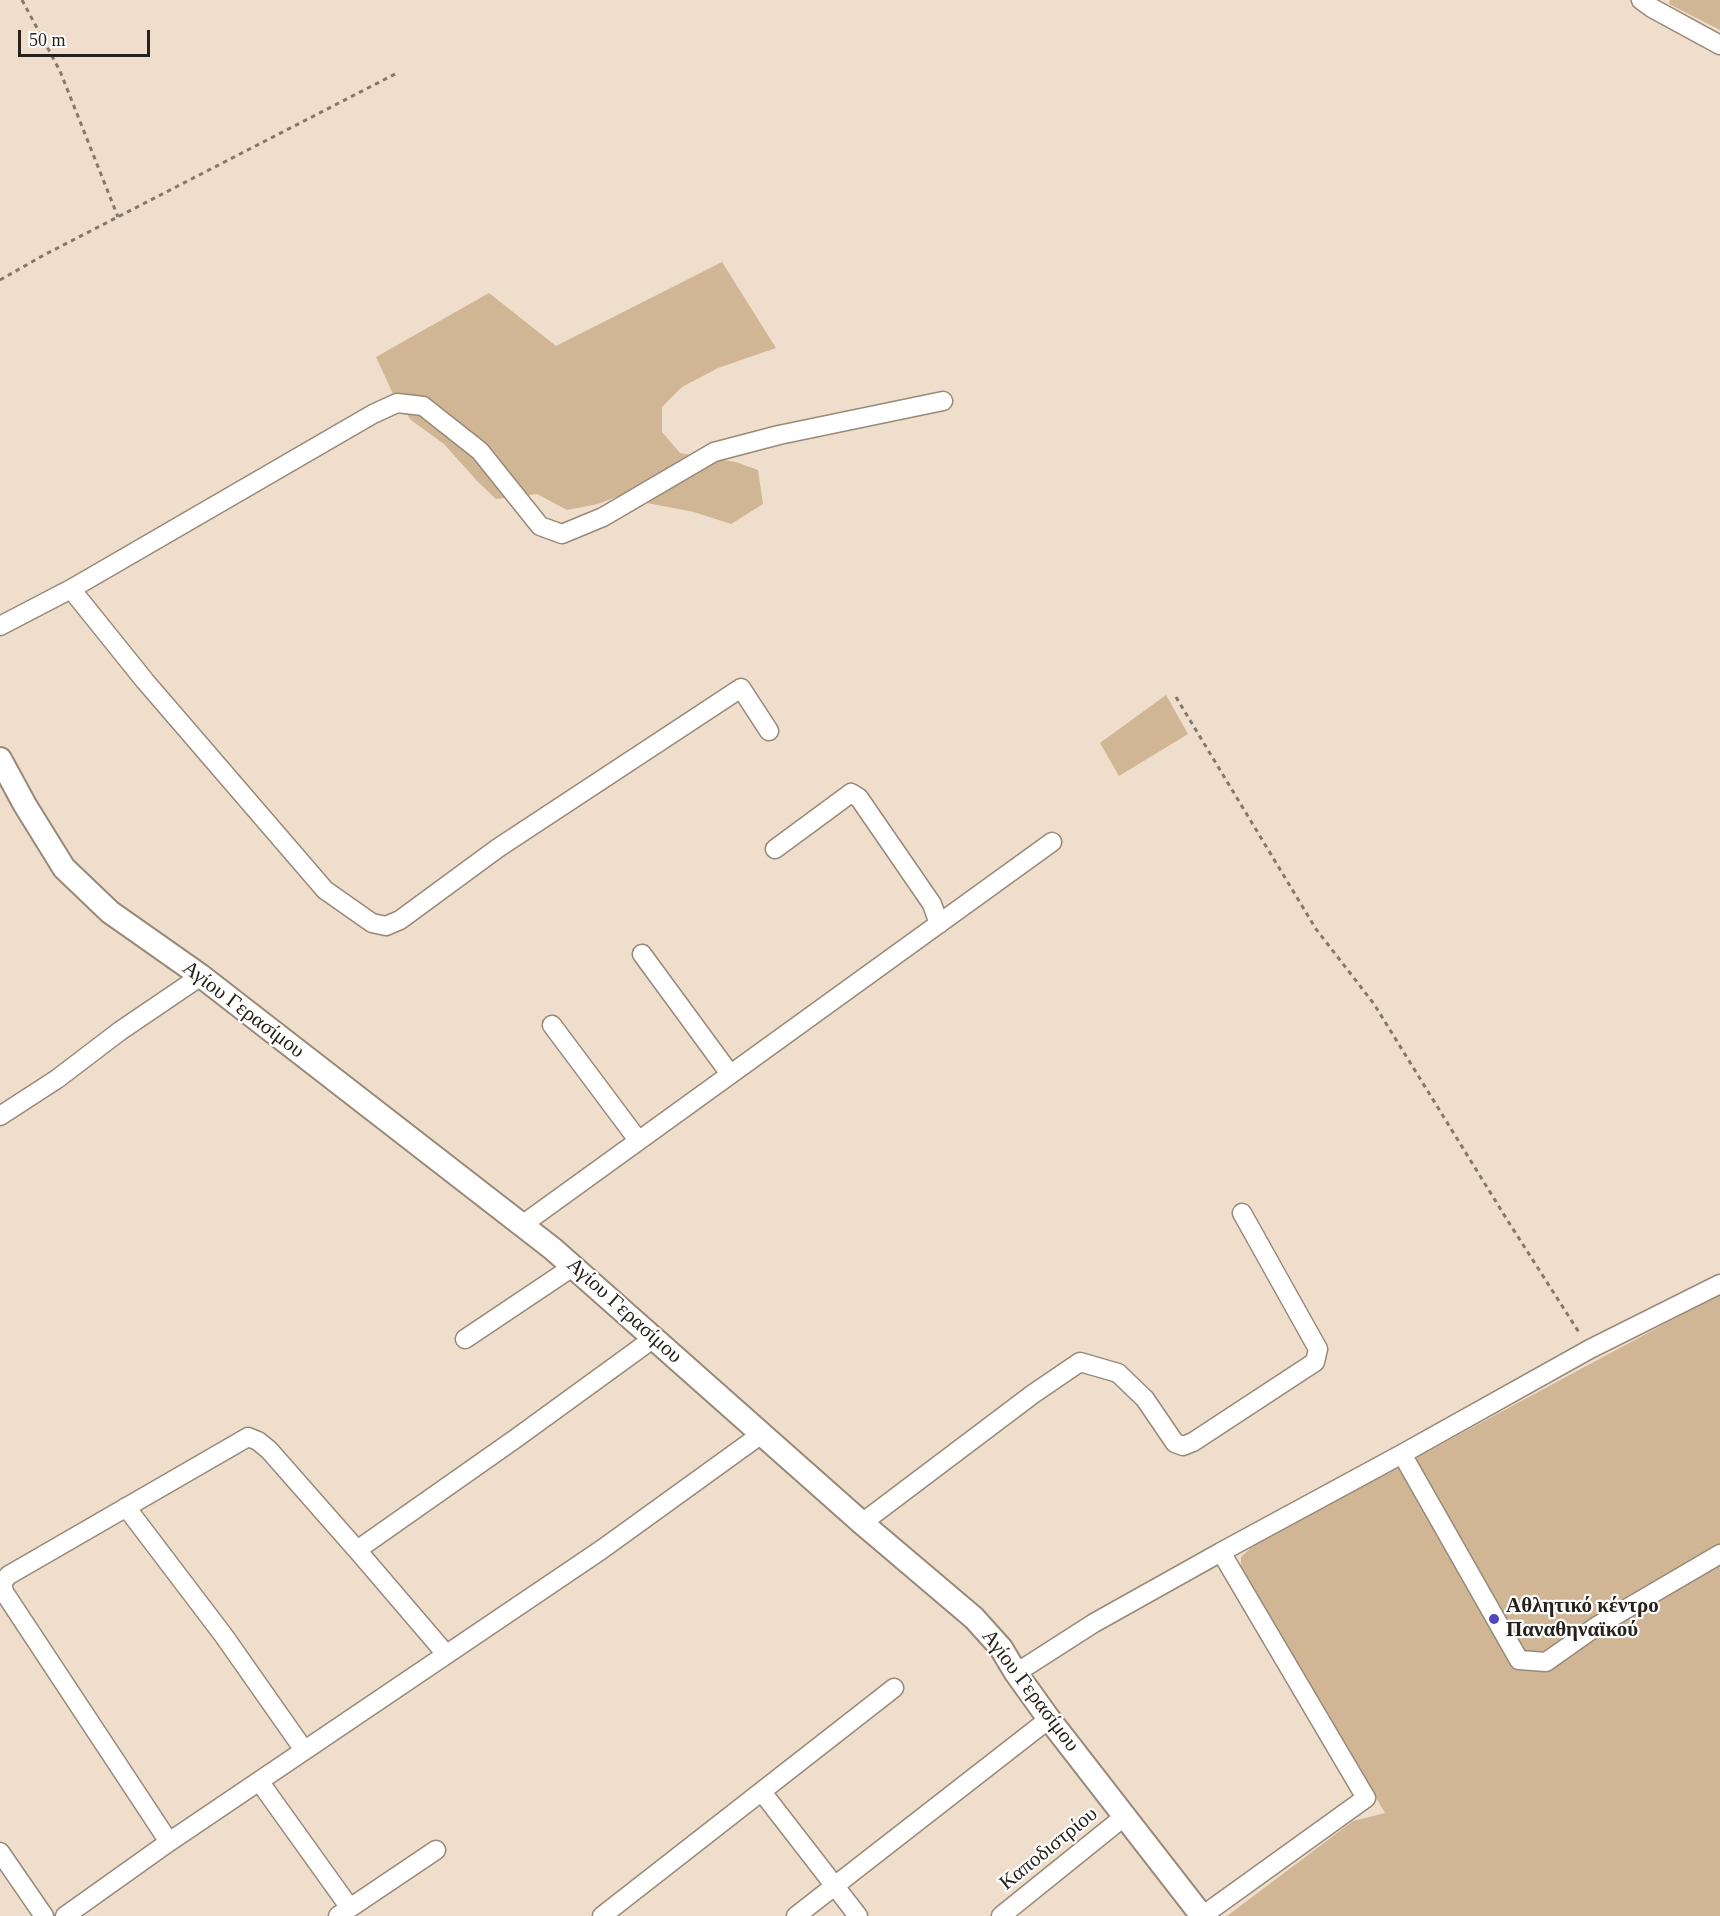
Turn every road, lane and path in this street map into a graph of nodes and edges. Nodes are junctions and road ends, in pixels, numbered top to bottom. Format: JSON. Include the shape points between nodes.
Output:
{"nodes":[{"id":1,"x":22,"y":0,"type":"edge"},
{"id":2,"x":1649,"y":3,"type":"edge"},
{"id":3,"x":1720,"y":45,"type":"edge"},
{"id":4,"x":399,"y":72,"type":"dead end"},
{"id":5,"x":118,"y":217,"type":"junction"},
{"id":6,"x":0,"y":280,"type":"edge"},
{"id":7,"x":943,"y":400,"type":"dead end"},
{"id":8,"x":71,"y":589,"type":"junction"},
{"id":9,"x":0,"y":626,"type":"edge"},
{"id":10,"x":1176,"y":697,"type":"dead end"},
{"id":11,"x":769,"y":731,"type":"dead end"},
{"id":12,"x":0,"y":759,"type":"edge"},
{"id":13,"x":1052,"y":842,"type":"dead end"},
{"id":14,"x":775,"y":849,"type":"dead end"},
{"id":15,"x":939,"y":924,"type":"junction"},
{"id":16,"x":642,"y":954,"type":"dead end"},
{"id":17,"x":201,"y":976,"type":"junction"},
{"id":18,"x":552,"y":1025,"type":"dead end"},
{"id":19,"x":730,"y":1074,"type":"junction"},
{"id":20,"x":0,"y":1116,"type":"edge"},
{"id":21,"x":638,"y":1140,"type":"junction"},
{"id":22,"x":1242,"y":1213,"type":"dead end"},
{"id":23,"x":522,"y":1225,"type":"junction"},
{"id":24,"x":574,"y":1266,"type":"junction"},
{"id":25,"x":1720,"y":1284,"type":"edge"},
{"id":26,"x":654,"y":1338,"type":"junction"},
{"id":27,"x":465,"y":1339,"type":"dead end"},
{"id":28,"x":1590,"y":1349,"type":"junction"},
{"id":29,"x":763,"y":1434,"type":"junction"},
{"id":30,"x":1402,"y":1454,"type":"junction"},
{"id":31,"x":126,"y":1507,"type":"junction"},
{"id":32,"x":862,"y":1523,"type":"junction"},
{"id":33,"x":357,"y":1550,"type":"junction"},
{"id":34,"x":1221,"y":1552,"type":"junction"},
{"id":35,"x":1720,"y":1554,"type":"edge"},
{"id":36,"x":446,"y":1654,"type":"junction"},
{"id":37,"x":1016,"y":1673,"type":"junction"},
{"id":38,"x":894,"y":1688,"type":"dead end"},
{"id":39,"x":1049,"y":1719,"type":"junction"},
{"id":40,"x":304,"y":1750,"type":"junction"},
{"id":41,"x":259,"y":1781,"type":"junction"},
{"id":42,"x":762,"y":1792,"type":"junction"},
{"id":43,"x":1125,"y":1816,"type":"junction"},
{"id":44,"x":168,"y":1842,"type":"junction"},
{"id":45,"x":436,"y":1850,"type":"dead end"},
{"id":46,"x":0,"y":1852,"type":"edge"},
{"id":47,"x":834,"y":1885,"type":"junction"},
{"id":48,"x":344,"y":1912,"type":"edge"},
{"id":49,"x":44,"y":1916,"type":"edge"},
{"id":50,"x":65,"y":1916,"type":"edge"},
{"id":51,"x":602,"y":1916,"type":"edge"},
{"id":52,"x":796,"y":1916,"type":"edge"},
{"id":53,"x":858,"y":1916,"type":"edge"},
{"id":54,"x":1001,"y":1916,"type":"edge"},
{"id":55,"x":1202,"y":1916,"type":"edge"}],
"edges":[{"from":1,"to":5,"type":"path","via":[[60,71]]},
{"from":2,"to":3,"type":"street"},
{"from":4,"to":5,"type":"path"},
{"from":5,"to":6,"type":"path"},
{"from":7,"to":8,"type":"street","via":[[714,452],[603,517],[562,534],[540,526],[480,452],[423,406],[397,403]]},
{"from":8,"to":9,"type":"street"},
{"from":8,"to":11,"type":"street","via":[[325,890],[372,923],[386,926],[741,688]]},
{"from":10,"to":28,"type":"path","via":[[1316,929],[1374,1004]]},
{"from":12,"to":17,"type":"street","name":"Αγίου Γερασίμου","via":[[64,868],[110,912]]},
{"from":13,"to":15,"type":"street"},
{"from":14,"to":15,"type":"street","via":[[851,793],[859,798],[933,904]]},
{"from":15,"to":19,"type":"street"},
{"from":16,"to":19,"type":"street"},
{"from":17,"to":20,"type":"street"},
{"from":17,"to":23,"type":"street","name":"Αγίου Γερασίμου"},
{"from":18,"to":21,"type":"street"},
{"from":19,"to":21,"type":"street"},
{"from":21,"to":23,"type":"street"},
{"from":22,"to":32,"type":"street","via":[[1318,1349],[1315,1362],[1183,1446],[1175,1443],[1145,1399],[1118,1373],[1080,1362]]},
{"from":23,"to":24,"type":"street","name":"Αγίου Γερασίμου"},
{"from":24,"to":26,"type":"street","name":"Αγίου Γερασίμου"},
{"from":24,"to":27,"type":"street"},
{"from":25,"to":28,"type":"street"},
{"from":26,"to":29,"type":"street","name":"Αγίου Γερασίμου"},
{"from":26,"to":33,"type":"street"},
{"from":28,"to":30,"type":"street"},
{"from":29,"to":32,"type":"street","name":"Αγίου Γερασίμου"},
{"from":29,"to":36,"type":"street"},
{"from":30,"to":34,"type":"street"},
{"from":30,"to":35,"type":"street","via":[[1519,1660],[1546,1662],[1597,1626]]},
{"from":31,"to":33,"type":"street","via":[[248,1437],[269,1450]]},
{"from":31,"to":40,"type":"street"},
{"from":31,"to":44,"type":"street","via":[[2,1582],[4,1592]]},
{"from":32,"to":37,"type":"street","name":"Αγίου Γερασίμου","via":[[974,1618],[1001,1648]]},
{"from":33,"to":36,"type":"street"},
{"from":34,"to":37,"type":"street","via":[[1094,1623]]},
{"from":34,"to":55,"type":"street","via":[[1366,1798]]},
{"from":36,"to":40,"type":"street"},
{"from":37,"to":39,"type":"street","name":"Αγίου Γερασίμου"},
{"from":38,"to":42,"type":"street"},
{"from":39,"to":43,"type":"street","name":"Αγίου Γερασίμου"},
{"from":39,"to":47,"type":"street"},
{"from":40,"to":41,"type":"street"},
{"from":41,"to":44,"type":"street"},
{"from":41,"to":48,"type":"street"},
{"from":42,"to":47,"type":"street"},
{"from":42,"to":51,"type":"street"},
{"from":43,"to":54,"type":"street","name":"Καποδιστρίου"},
{"from":43,"to":55,"type":"street","name":"Αγίου Γερασίμου"},
{"from":44,"to":50,"type":"street"},
{"from":45,"to":48,"type":"street"},
{"from":46,"to":49,"type":"street"},
{"from":47,"to":52,"type":"street"},
{"from":47,"to":53,"type":"street"}]}
